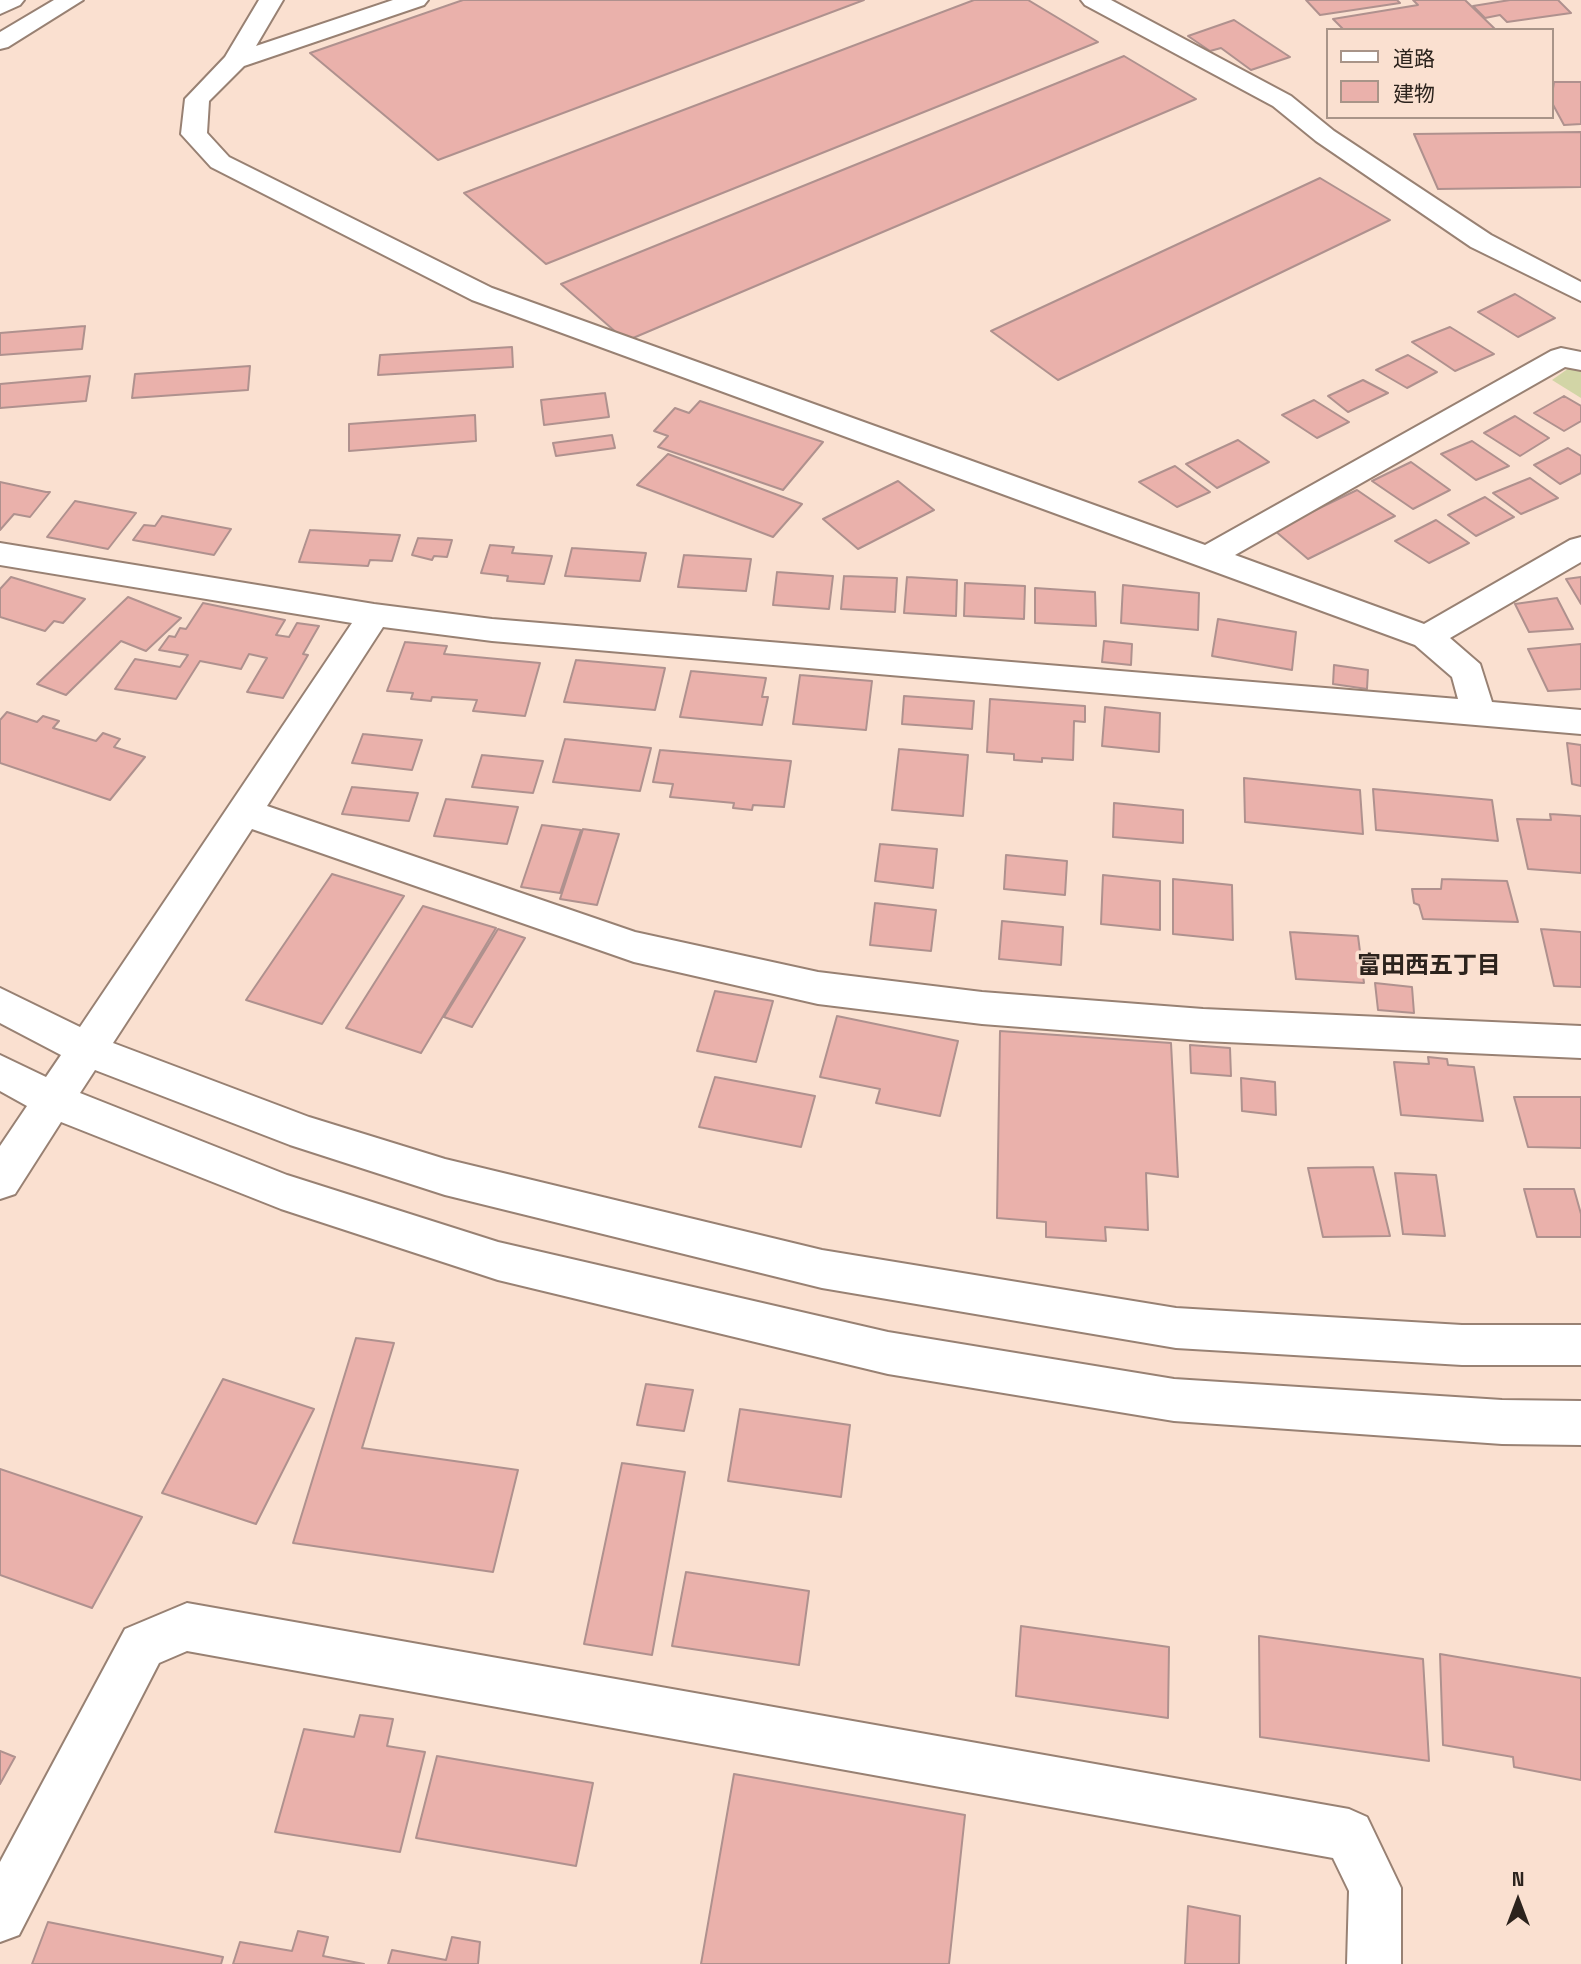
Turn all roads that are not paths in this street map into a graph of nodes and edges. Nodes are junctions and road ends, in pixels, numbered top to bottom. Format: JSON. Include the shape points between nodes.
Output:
{"nodes":[{"id":1,"x":12,"y":0,"type":"edge"},
{"id":2,"x":71,"y":0,"type":"edge"},
{"id":3,"x":271,"y":0,"type":"edge"},
{"id":4,"x":416,"y":0,"type":"edge"},
{"id":5,"x":1093,"y":0,"type":"edge"},
{"id":6,"x":0,"y":7,"type":"edge"},
{"id":7,"x":0,"y":42,"type":"edge"},
{"id":8,"x":235,"y":61,"type":"junction"},
{"id":9,"x":1581,"y":293,"type":"edge"},
{"id":10,"x":1581,"y":361,"type":"edge"},
{"id":11,"x":1581,"y":548,"type":"edge"},
{"id":12,"x":0,"y":554,"type":"edge"},
{"id":13,"x":1206,"y":558,"type":"junction"},
{"id":14,"x":374,"y":615,"type":"junction"},
{"id":15,"x":1427,"y":638,"type":"junction"},
{"id":16,"x":1478,"y":713,"type":"junction"},
{"id":17,"x":1581,"y":722,"type":"edge"},
{"id":18,"x":242,"y":811,"type":"junction"},
{"id":19,"x":0,"y":1004,"type":"edge"},
{"id":20,"x":1581,"y":1042,"type":"edge"},
{"id":21,"x":88,"y":1050,"type":"junction"},
{"id":22,"x":0,"y":1072,"type":"edge"},
{"id":23,"x":54,"y":1101,"type":"junction"},
{"id":24,"x":0,"y":1181,"type":"edge"},
{"id":25,"x":1581,"y":1345,"type":"edge"},
{"id":26,"x":1581,"y":1423,"type":"edge"},
{"id":27,"x":0,"y":1916,"type":"edge"},
{"id":28,"x":1374,"y":1964,"type":"edge"}],
"edges":[{"from":1,"to":6,"type":"main road"},
{"from":2,"to":7,"type":"main road"},
{"from":3,"to":8,"type":"main road"},
{"from":4,"to":8,"type":"main road"},
{"from":5,"to":9,"type":"main road","via":[[1282,101],[1325,136],[1481,242]]},
{"from":8,"to":13,"type":"main road","via":[[197,99],[194,134],[219,162],[301,204],[482,294]]},
{"from":10,"to":13,"type":"main road","via":[[1562,357]]},
{"from":11,"to":15,"type":"main road"},
{"from":12,"to":14,"type":"main road"},
{"from":13,"to":15,"type":"main road"},
{"from":14,"to":16,"type":"main road","via":[[505,631]]},
{"from":14,"to":18,"type":"main road"},
{"from":15,"to":16,"type":"main road","via":[[1468,672]]},
{"from":16,"to":17,"type":"main road"},
{"from":18,"to":20,"type":"main road","via":[[634,947],[818,988],[982,1008],[1203,1025]]},
{"from":18,"to":21,"type":"main road"},
{"from":19,"to":21,"type":"main road"},
{"from":21,"to":23,"type":"main road"},
{"from":21,"to":25,"type":"main road","via":[[304,1133],[445,1177],[822,1269],[1176,1328],[1462,1345]]},
{"from":22,"to":23,"type":"main road"},
{"from":23,"to":24,"type":"main road"},
{"from":23,"to":26,"type":"main road","via":[[281,1191],[498,1261],[888,1353],[1174,1401]]},
{"from":27,"to":28,"type":"main road","via":[[142,1646],[187,1627],[1349,1835],[1375,1888]]}]}
